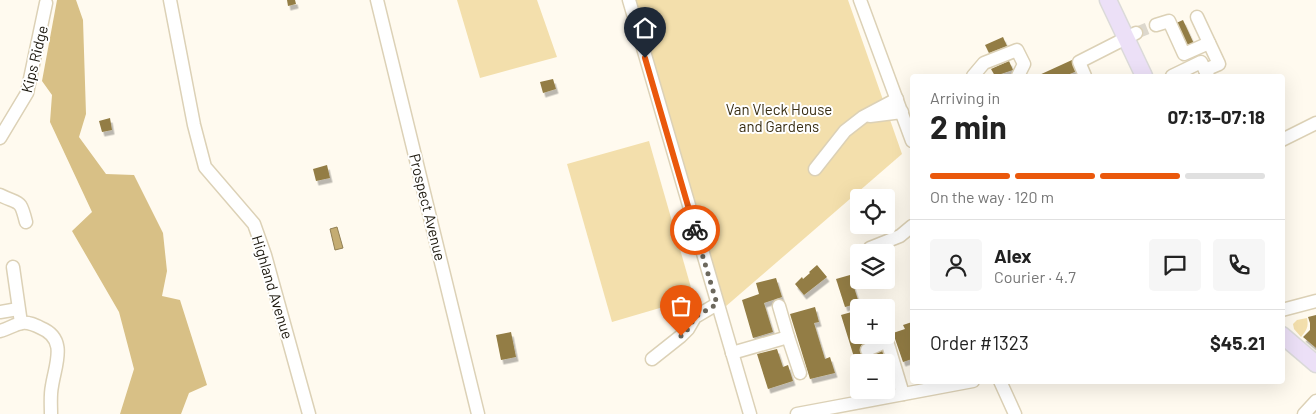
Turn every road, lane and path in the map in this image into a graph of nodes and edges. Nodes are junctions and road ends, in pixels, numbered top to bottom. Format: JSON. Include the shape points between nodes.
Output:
{"nodes":[{"id":1,"x":170,"y":0,"type":"edge"},
{"id":2,"x":377,"y":0,"type":"edge"},
{"id":3,"x":629,"y":0,"type":"edge"},
{"id":4,"x":860,"y":0,"type":"edge"},
{"id":5,"x":1108,"y":0,"type":"edge"},
{"id":6,"x":46,"y":4,"type":"dead end"},
{"id":7,"x":1197,"y":17,"type":"dead end"},
{"id":8,"x":1156,"y":24,"type":"tunnel mouth"},
{"id":9,"x":1131,"y":35,"type":"junction"},
{"id":10,"x":1209,"y":43,"type":"junction"},
{"id":11,"x":1206,"y":73,"type":"edge"},
{"id":12,"x":975,"y":74,"type":"edge"},
{"id":13,"x":1019,"y":74,"type":"edge"},
{"id":14,"x":1082,"y":74,"type":"edge"},
{"id":15,"x":1143,"y":74,"type":"edge"},
{"id":16,"x":1176,"y":74,"type":"edge"},
{"id":17,"x":897,"y":99,"type":"junction"},
{"id":18,"x":902,"y":112,"type":"junction"},
{"id":19,"x":863,"y":117,"type":"junction"},
{"id":20,"x":1316,"y":123,"type":"edge"},
{"id":21,"x":910,"y":131,"type":"edge"},
{"id":22,"x":1,"y":135,"type":"edge"},
{"id":23,"x":1285,"y":138,"type":"edge"},
{"id":24,"x":815,"y":169,"type":"dead end"},
{"id":25,"x":0,"y":195,"type":"edge"},
{"id":26,"x":26,"y":222,"type":"dead end"},
{"id":27,"x":910,"y":228,"type":"edge"},
{"id":28,"x":880,"y":244,"type":"edge"},
{"id":29,"x":13,"y":267,"type":"dead end"},
{"id":30,"x":1316,"y":301,"type":"edge"},
{"id":31,"x":717,"y":304,"type":"junction"},
{"id":32,"x":779,"y":306,"type":"dead end"},
{"id":33,"x":18,"y":309,"type":"junction"},
{"id":34,"x":1285,"y":309,"type":"edge"},
{"id":35,"x":0,"y":312,"type":"edge"},
{"id":36,"x":21,"y":323,"type":"junction"},
{"id":37,"x":0,"y":331,"type":"edge"},
{"id":38,"x":788,"y":337,"type":"junction"},
{"id":39,"x":1285,"y":338,"type":"edge"},
{"id":40,"x":867,"y":350,"type":"dead end"},
{"id":41,"x":732,"y":353,"type":"junction"},
{"id":42,"x":652,"y":359,"type":"dead end"},
{"id":43,"x":1316,"y":364,"type":"edge"},
{"id":44,"x":800,"y":374,"type":"dead end"},
{"id":45,"x":957,"y":384,"type":"edge"},
{"id":46,"x":1001,"y":384,"type":"edge"},
{"id":47,"x":903,"y":394,"type":"junction"},
{"id":48,"x":1316,"y":401,"type":"edge"},
{"id":49,"x":51,"y":414,"type":"edge"},
{"id":50,"x":309,"y":414,"type":"edge"},
{"id":51,"x":478,"y":414,"type":"edge"},
{"id":52,"x":750,"y":414,"type":"edge"},
{"id":53,"x":797,"y":414,"type":"edge"},
{"id":54,"x":1014,"y":414,"type":"edge"},
{"id":55,"x":1304,"y":414,"type":"edge"}],
"edges":[{"from":1,"to":50,"type":"street","name":"Highland Avenue","via":[[205,168],[254,224]]},
{"from":2,"to":51,"type":"street","name":"Prospect Avenue"},
{"from":3,"to":31,"type":"street"},
{"from":4,"to":17,"type":"street"},
{"from":5,"to":9,"type":"main road"},
{"from":6,"to":22,"type":"street","name":"Kips Ridge","via":[[27,93]]},
{"from":7,"to":10,"type":"street"},
{"from":8,"to":10,"type":"street","via":[[1169,21],[1184,54]]},
{"from":9,"to":14,"type":"street","via":[[1079,62]]},
{"from":9,"to":15,"type":"main road"},
{"from":10,"to":11,"type":"street","via":[[1220,64]]},
{"from":11,"to":16,"type":"street","via":[[1200,62]]},
{"from":12,"to":13,"type":"street","via":[[984,63],[1018,50],[1024,64]]},
{"from":17,"to":18,"type":"street"},
{"from":17,"to":19,"type":"street"},
{"from":18,"to":19,"type":"street"},
{"from":18,"to":21,"type":"street"},
{"from":19,"to":24,"type":"street","via":[[845,131]]},
{"from":20,"to":23,"type":"street"},
{"from":25,"to":26,"type":"street","via":[[22,206]]},
{"from":27,"to":28,"type":"street","via":[[900,236]]},
{"from":29,"to":33,"type":"street"},
{"from":30,"to":34,"type":"street"},
{"from":31,"to":41,"type":"street"},
{"from":31,"to":42,"type":"street","via":[[695,317],[681,336]]},
{"from":32,"to":38,"type":"street"},
{"from":33,"to":35,"type":"street"},
{"from":33,"to":36,"type":"street"},
{"from":36,"to":37,"type":"street"},
{"from":36,"to":49,"type":"street","via":[[48,331],[57,342]]},
{"from":38,"to":41,"type":"street"},
{"from":38,"to":44,"type":"street"},
{"from":39,"to":43,"type":"main road"},
{"from":40,"to":47,"type":"street","via":[[887,341]]},
{"from":41,"to":52,"type":"street"},
{"from":45,"to":47,"type":"street"},
{"from":46,"to":54,"type":"street"},
{"from":47,"to":53,"type":"street"},
{"from":48,"to":55,"type":"street"}]}
